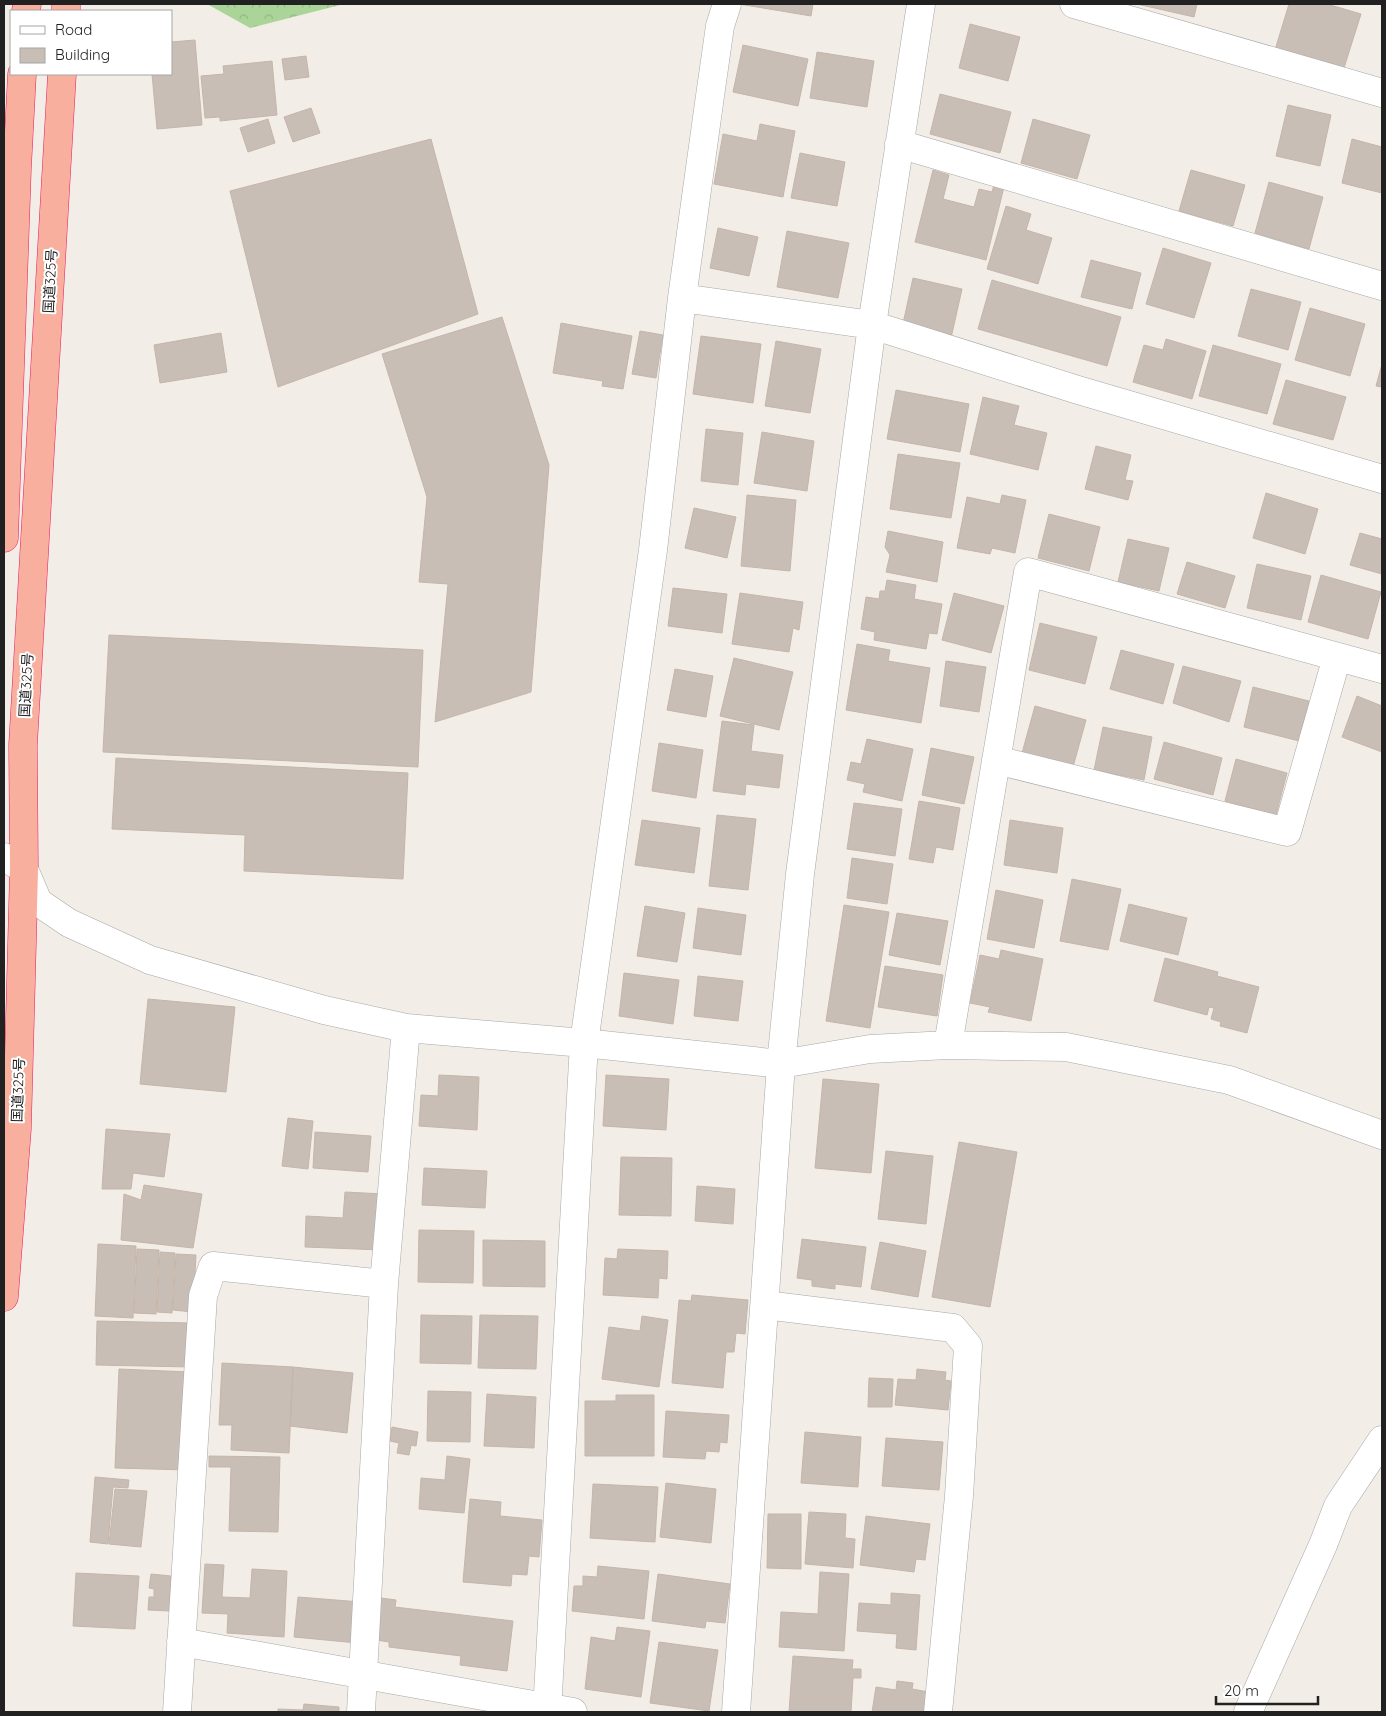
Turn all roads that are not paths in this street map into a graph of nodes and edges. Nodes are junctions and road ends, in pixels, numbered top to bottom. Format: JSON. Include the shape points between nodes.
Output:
{"nodes":[{"id":1,"x":727,"y":4,"type":"edge"},
{"id":2,"x":921,"y":4,"type":"edge"},
{"id":3,"x":1074,"y":4,"type":"edge"},
{"id":4,"x":22,"y":75,"type":"edge"},
{"id":5,"x":62,"y":75,"type":"edge"},
{"id":6,"x":1382,"y":93,"type":"edge"},
{"id":7,"x":899,"y":144,"type":"junction"},
{"id":8,"x":1382,"y":286,"type":"edge"},
{"id":9,"x":682,"y":298,"type":"junction"},
{"id":10,"x":872,"y":325,"type":"junction"},
{"id":11,"x":1382,"y":479,"type":"edge"},
{"id":12,"x":4,"y":538,"type":"edge"},
{"id":13,"x":1338,"y":657,"type":"junction"},
{"id":14,"x":1382,"y":669,"type":"edge"},
{"id":15,"x":996,"y":760,"type":"junction"},
{"id":16,"x":14,"y":863,"type":"edge"},
{"id":17,"x":406,"y":1028,"type":"junction"},
{"id":18,"x":584,"y":1043,"type":"junction"},
{"id":19,"x":948,"y":1044,"type":"junction"},
{"id":20,"x":781,"y":1064,"type":"junction"},
{"id":21,"x":1382,"y":1135,"type":"edge"},
{"id":22,"x":384,"y":1284,"type":"junction"},
{"id":23,"x":4,"y":1297,"type":"edge"},
{"id":24,"x":765,"y":1305,"type":"junction"},
{"id":25,"x":1382,"y":1440,"type":"edge"},
{"id":26,"x":181,"y":1642,"type":"junction"},
{"id":27,"x":363,"y":1675,"type":"junction"},
{"id":28,"x":555,"y":1711,"type":"edge"},
{"id":29,"x":177,"y":1712,"type":"edge"},
{"id":30,"x":361,"y":1712,"type":"edge"},
{"id":31,"x":736,"y":1712,"type":"edge"},
{"id":32,"x":938,"y":1712,"type":"edge"},
{"id":33,"x":1248,"y":1712,"type":"edge"}],
"edges":[{"from":1,"to":9,"type":"street","via":[[719,35]]},
{"from":2,"to":7,"type":"street"},
{"from":3,"to":6,"type":"street"},
{"from":4,"to":12,"type":"highway"},
{"from":5,"to":16,"type":"highway","name":"国道325号"},
{"from":7,"to":8,"type":"street"},
{"from":7,"to":10,"type":"street"},
{"from":9,"to":10,"type":"street"},
{"from":9,"to":18,"type":"street","via":[[654,550]]},
{"from":10,"to":11,"type":"street","via":[[1078,390]]},
{"from":10,"to":20,"type":"street","via":[[800,874]]},
{"from":13,"to":14,"type":"street"},
{"from":13,"to":15,"type":"street","via":[[1288,832]]},
{"from":13,"to":15,"type":"street","via":[[1028,572]]},
{"from":15,"to":19,"type":"street"},
{"from":16,"to":17,"type":"street","via":[[38,902],[69,923],[150,960],[324,1010]]},
{"from":16,"to":23,"type":"highway","name":"国道325号","via":[[17,1128]]},
{"from":17,"to":18,"type":"street"},
{"from":17,"to":22,"type":"street"},
{"from":18,"to":20,"type":"street"},
{"from":18,"to":28,"type":"street"},
{"from":19,"to":20,"type":"street","via":[[870,1049]]},
{"from":19,"to":21,"type":"street","via":[[1066,1047],[1229,1080]]},
{"from":20,"to":24,"type":"street"},
{"from":22,"to":26,"type":"street","via":[[213,1266],[203,1296]]},
{"from":22,"to":27,"type":"street"},
{"from":24,"to":31,"type":"street"},
{"from":24,"to":32,"type":"street","via":[[953,1328],[968,1346]]},
{"from":25,"to":33,"type":"street","via":[[1338,1506]]},
{"from":26,"to":27,"type":"street"},
{"from":26,"to":29,"type":"street"},
{"from":27,"to":28,"type":"street"},
{"from":27,"to":30,"type":"street"}]}
